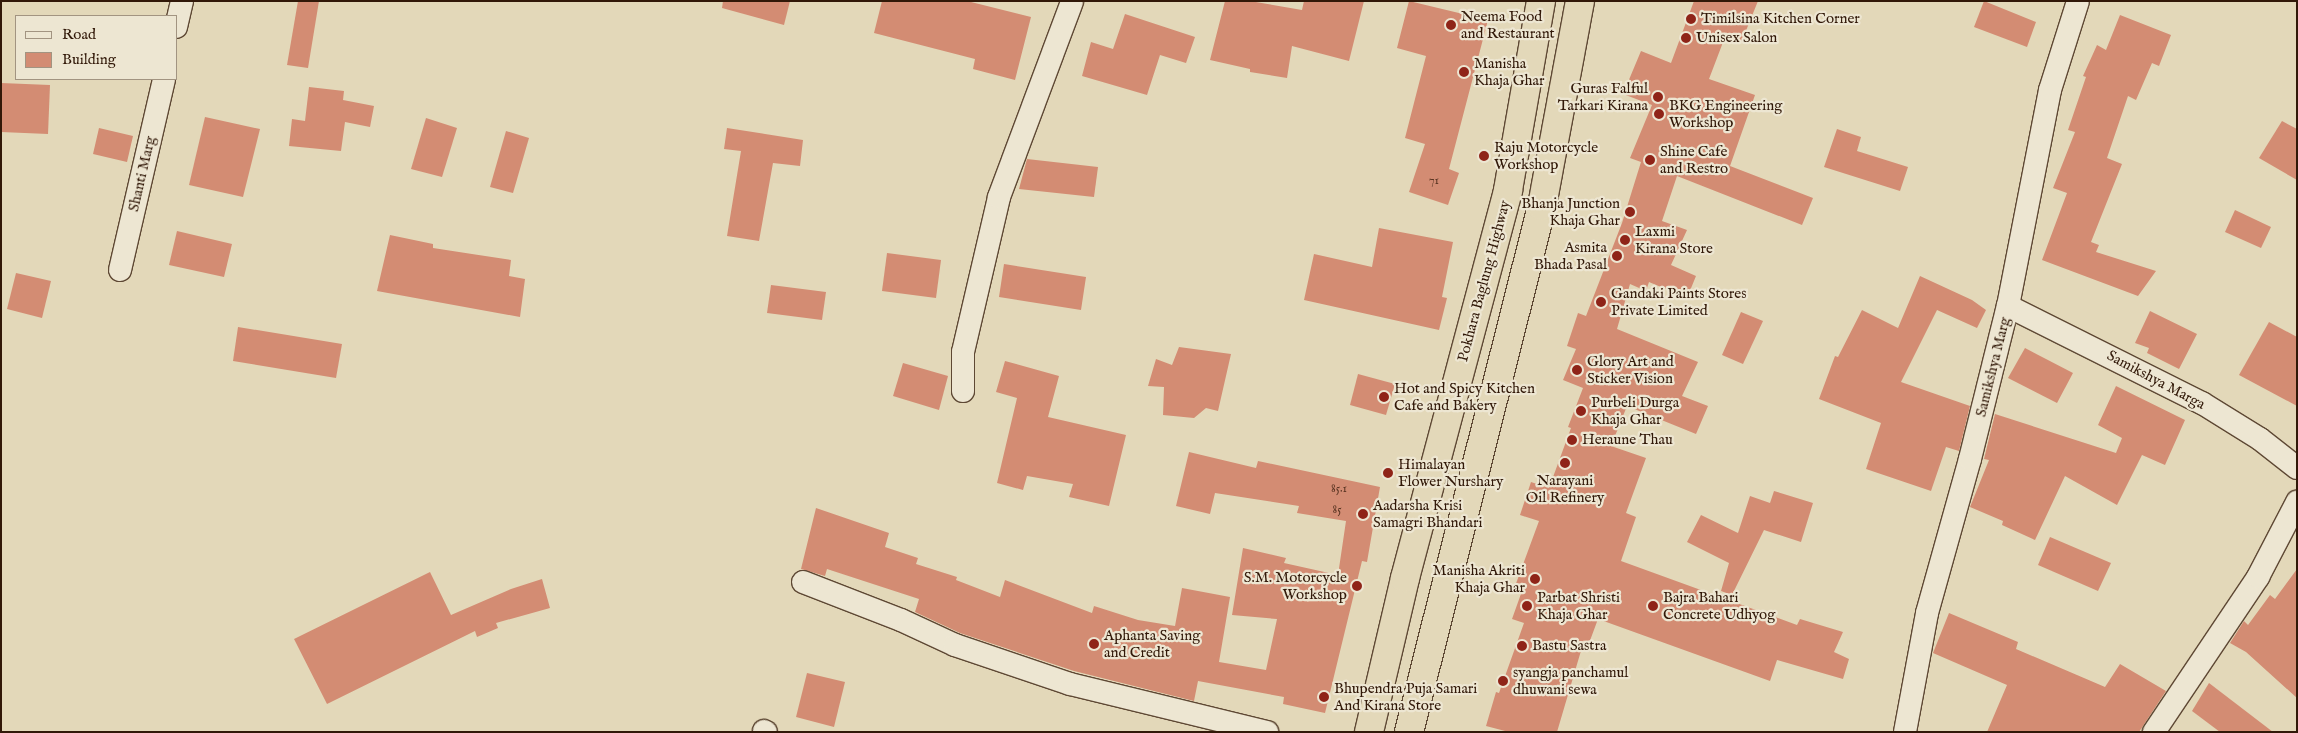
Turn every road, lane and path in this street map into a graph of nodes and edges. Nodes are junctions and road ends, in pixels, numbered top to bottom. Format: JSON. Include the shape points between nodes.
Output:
{"nodes":[{"id":1,"x":182,"y":1,"type":"edge"},
{"id":2,"x":1072,"y":1,"type":"edge"},
{"id":3,"x":1541,"y":1,"type":"edge"},
{"id":4,"x":2078,"y":1,"type":"edge"},
{"id":5,"x":1581,"y":2,"type":"edge"},
{"id":6,"x":178,"y":19,"type":"edge"},
{"id":7,"x":164,"y":80,"type":"edge"},
{"id":8,"x":120,"y":270,"type":"dead end"},
{"id":9,"x":2008,"y":306,"type":"junction"},
{"id":10,"x":963,"y":391,"type":"dead end"},
{"id":11,"x":2297,"y":468,"type":"edge"},
{"id":12,"x":2297,"y":502,"type":"edge"},
{"id":13,"x":803,"y":582,"type":"dead end"},
{"id":14,"x":1267,"y":732,"type":"edge"},
{"id":15,"x":1369,"y":732,"type":"edge"},
{"id":16,"x":1409,"y":732,"type":"edge"},
{"id":17,"x":1905,"y":732,"type":"edge"},
{"id":18,"x":2154,"y":732,"type":"edge"}],
"edges":[{"from":1,"to":6,"type":"street"},
{"from":2,"to":10,"type":"street","via":[[999,197],[963,352]]},
{"from":3,"to":15,"type":"highway","name":"Pokhara Baglung Highway","via":[[1508,190],[1405,578]]},
{"from":4,"to":9,"type":"street","name":"Samikshya Marg","via":[[2050,90]]},
{"from":5,"to":16,"type":"highway","via":[[1542,206]]},
{"from":7,"to":8,"type":"street","name":"Shanti Marg"},
{"from":9,"to":11,"type":"street","name":"Samikshya Marga","via":[[2202,403],[2260,439]]},
{"from":9,"to":17,"type":"street","name":"Samikshya Marg","via":[[1928,613]]},
{"from":12,"to":18,"type":"street","via":[[2258,577]]},
{"from":13,"to":14,"type":"street","via":[[955,645],[1070,684]]}]}
